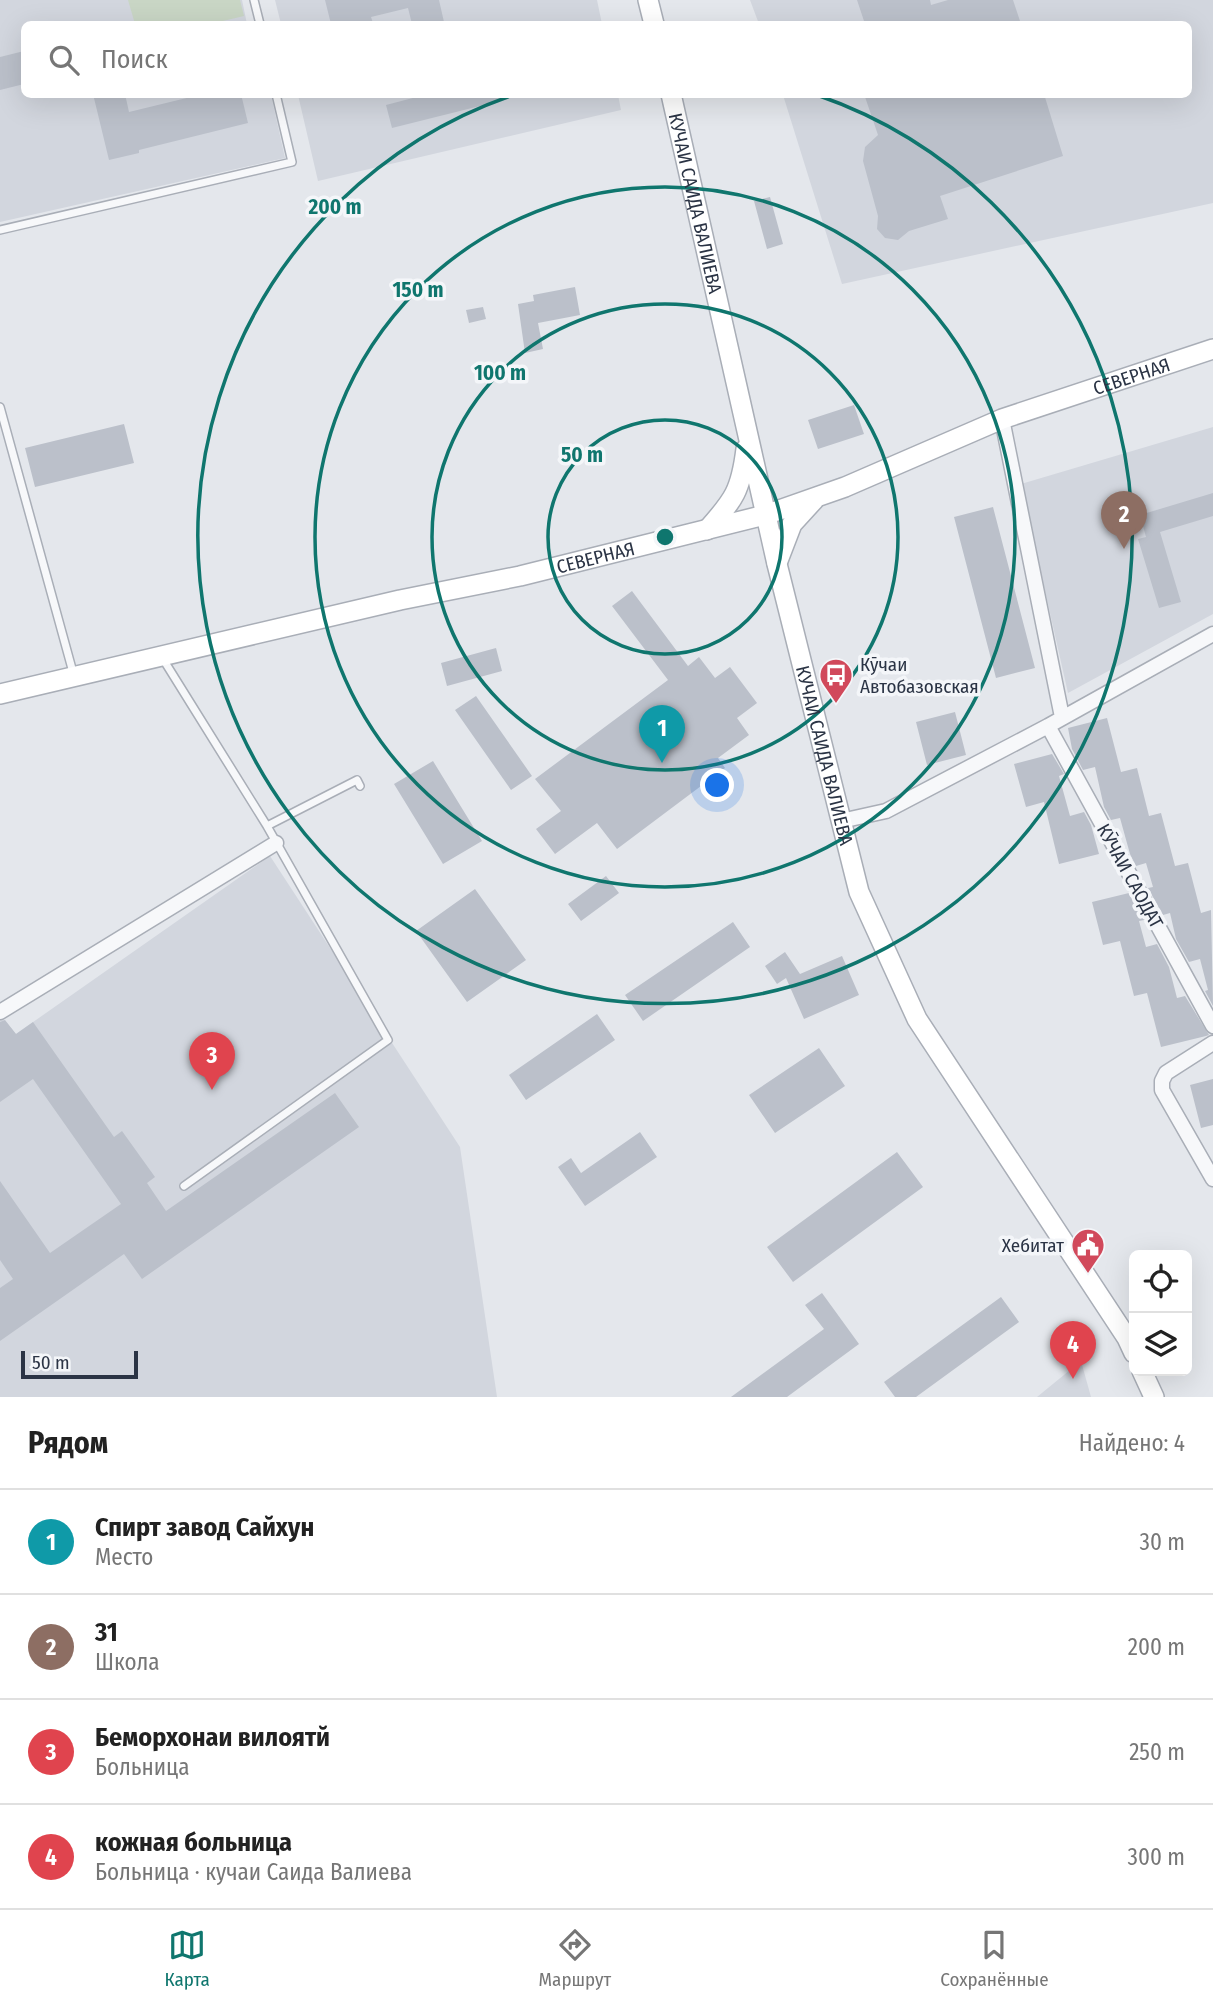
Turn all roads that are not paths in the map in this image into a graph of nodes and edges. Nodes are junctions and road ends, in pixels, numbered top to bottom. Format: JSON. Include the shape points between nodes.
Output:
{"nodes":[{"id":1,"x":254,"y":0,"type":"edge"},
{"id":2,"x":648,"y":0,"type":"edge"},
{"id":3,"x":259,"y":21,"type":"edge"},
{"id":4,"x":653,"y":21,"type":"edge"},
{"id":5,"x":277,"y":98,"type":"edge"},
{"id":6,"x":672,"y":98,"type":"edge"},
{"id":7,"x":0,"y":230,"type":"edge"},
{"id":8,"x":1213,"y":349,"type":"edge"},
{"id":9,"x":0,"y":407,"type":"edge"},
{"id":10,"x":1002,"y":419,"type":"junction"},
{"id":11,"x":748,"y":438,"type":"junction"},
{"id":12,"x":816,"y":498,"type":"junction"},
{"id":13,"x":765,"y":515,"type":"junction"},
{"id":14,"x":707,"y":531,"type":"junction"},
{"id":15,"x":777,"y":564,"type":"junction"},
{"id":16,"x":1213,"y":634,"type":"edge"},
{"id":17,"x":161,"y":655,"type":"junction"},
{"id":18,"x":74,"y":677,"type":"junction"},
{"id":19,"x":0,"y":694,"type":"edge"},
{"id":20,"x":1062,"y":717,"type":"junction"},
{"id":21,"x":1048,"y":726,"type":"junction"},
{"id":22,"x":360,"y":786,"type":"dead end"},
{"id":23,"x":841,"y":821,"type":"junction"},
{"id":24,"x":267,"y":826,"type":"junction"},
{"id":25,"x":276,"y":843,"type":"junction"},
{"id":26,"x":0,"y":1012,"type":"edge"},
{"id":27,"x":1213,"y":1026,"type":"edge"},
{"id":28,"x":1213,"y":1043,"type":"edge"},
{"id":29,"x":1213,"y":1179,"type":"edge"},
{"id":30,"x":184,"y":1186,"type":"dead end"},
{"id":31,"x":1129,"y":1342,"type":"edge"},
{"id":32,"x":1144,"y":1376,"type":"edge"},
{"id":33,"x":1154,"y":1397,"type":"edge"}],
"edges":[{"from":1,"to":3,"type":"lane"},
{"from":2,"to":4,"type":"main road"},
{"from":5,"to":7,"type":"lane","via":[[292,162]]},
{"from":6,"to":11,"type":"main road","name":"КУЧАИ САИДА ВАЛИЕВА"},
{"from":8,"to":10,"type":"main road","name":"СЕВЕРНАЯ"},
{"from":9,"to":18,"type":"lane"},
{"from":10,"to":12,"type":"main road","name":"СЕВЕРНАЯ"},
{"from":10,"to":20,"type":"street"},
{"from":11,"to":13,"type":"main road","name":"КУЧАИ САИДА ВАЛИЕВА"},
{"from":11,"to":14,"type":"main road","via":[[740,486]]},
{"from":12,"to":13,"type":"main road","name":"СЕВЕРНАЯ"},
{"from":12,"to":15,"type":"main road","via":[[792,524]]},
{"from":13,"to":14,"type":"main road","name":"СЕВЕРНАЯ"},
{"from":13,"to":15,"type":"main road","name":"КУЧАИ САИДА ВАЛИЕВА"},
{"from":14,"to":17,"type":"main road","name":"СЕВЕРНАЯ"},
{"from":15,"to":23,"type":"main road","name":"КУЧАИ САИДА ВАЛИЕВА"},
{"from":16,"to":20,"type":"street"},
{"from":17,"to":18,"type":"main road","name":"СЕВЕРНАЯ"},
{"from":17,"to":24,"type":"lane"},
{"from":18,"to":19,"type":"main road","name":"СЕВЕРНАЯ"},
{"from":20,"to":21,"type":"street"},
{"from":21,"to":23,"type":"street","via":[[886,811]]},
{"from":21,"to":27,"type":"street","name":"КӮЧАИ САОДАТ"},
{"from":22,"to":24,"type":"lane","via":[[357,780]]},
{"from":23,"to":31,"type":"main road","name":"КУЧАИ САИДА ВАЛИЕВА","via":[[859,892],[917,1019]]},
{"from":24,"to":25,"type":"lane"},
{"from":25,"to":26,"type":"street"},
{"from":25,"to":30,"type":"lane","via":[[388,1040]]},
{"from":28,"to":29,"type":"street","via":[[1166,1073],[1162,1081],[1162,1090]]},
{"from":32,"to":33,"type":"main road"}]}
